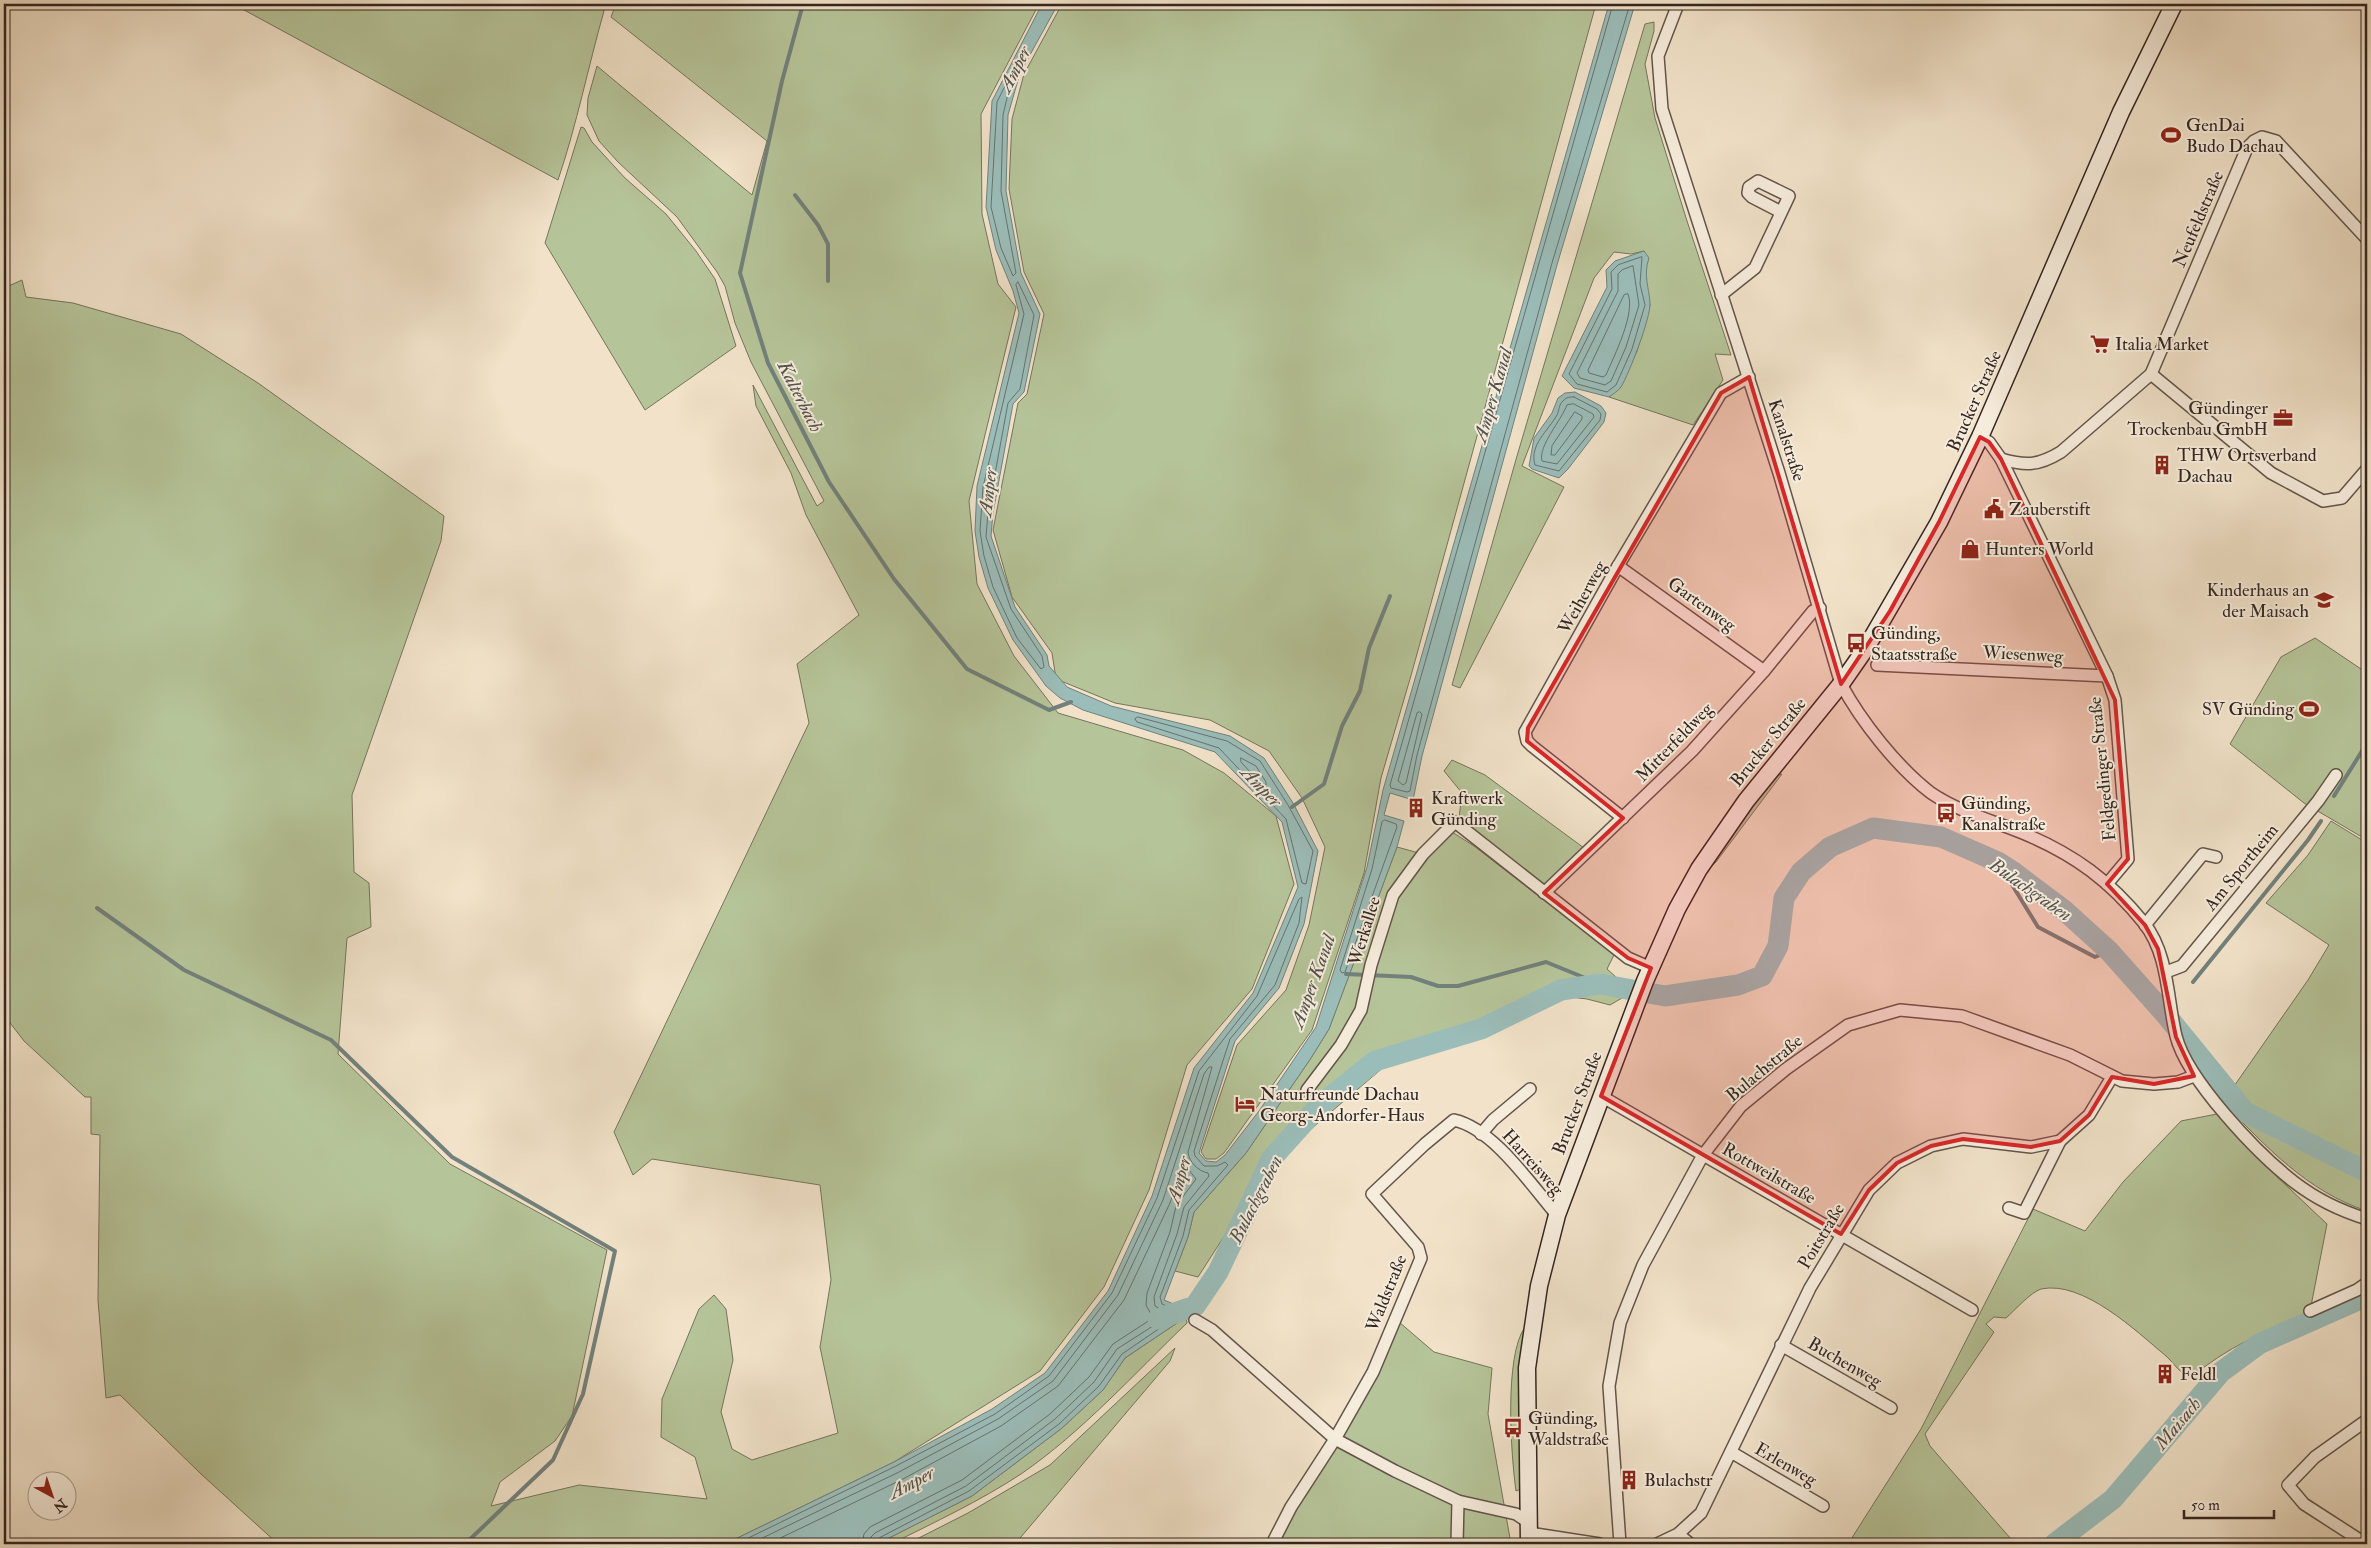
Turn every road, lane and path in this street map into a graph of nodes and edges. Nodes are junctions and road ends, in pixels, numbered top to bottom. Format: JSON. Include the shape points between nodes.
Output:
{"nodes":[{"id":1,"x":1678,"y":4,"type":"edge"},
{"id":2,"x":2174,"y":4,"type":"edge"},
{"id":3,"x":1781,"y":212,"type":"dead end"},
{"id":4,"x":2367,"y":239,"type":"edge"},
{"id":5,"x":1721,"y":295,"type":"junction"},
{"id":6,"x":2151,"y":374,"type":"junction"},
{"id":7,"x":1749,"y":377,"type":"junction"},
{"id":8,"x":1980,"y":437,"type":"junction"},
{"id":9,"x":2001,"y":459,"type":"junction"},
{"id":10,"x":2367,"y":470,"type":"edge"},
{"id":11,"x":1618,"y":566,"type":"junction"},
{"id":12,"x":1820,"y":608,"type":"junction"},
{"id":13,"x":1877,"y":665,"type":"dead end"},
{"id":14,"x":1764,"y":671,"type":"junction"},
{"id":15,"x":2107,"y":676,"type":"junction"},
{"id":16,"x":1841,"y":684,"type":"junction"},
{"id":17,"x":2336,"y":775,"type":"dead end"},
{"id":18,"x":1623,"y":818,"type":"junction"},
{"id":19,"x":2216,"y":857,"type":"dead end"},
{"id":20,"x":2107,"y":884,"type":"junction"},
{"id":21,"x":1544,"y":893,"type":"junction"},
{"id":22,"x":2145,"y":925,"type":"junction"},
{"id":23,"x":2166,"y":972,"type":"junction"},
{"id":24,"x":1648,"y":975,"type":"junction"},
{"id":25,"x":2194,"y":1076,"type":"junction"},
{"id":26,"x":2112,"y":1077,"type":"junction"},
{"id":27,"x":1530,"y":1089,"type":"dead end"},
{"id":28,"x":1307,"y":1090,"type":"dead end"},
{"id":29,"x":1601,"y":1096,"type":"junction"},
{"id":30,"x":1461,"y":1122,"type":"joint"},
{"id":31,"x":1481,"y":1134,"type":"junction"},
{"id":32,"x":2060,"y":1140,"type":"junction"},
{"id":33,"x":1703,"y":1155,"type":"junction"},
{"id":34,"x":2009,"y":1208,"type":"dead end"},
{"id":35,"x":1557,"y":1215,"type":"junction"},
{"id":36,"x":2367,"y":1220,"type":"edge"},
{"id":37,"x":1841,"y":1234,"type":"junction"},
{"id":38,"x":2367,"y":1283,"type":"edge"},
{"id":39,"x":1972,"y":1310,"type":"dead end"},
{"id":40,"x":2310,"y":1311,"type":"dead end"},
{"id":41,"x":1195,"y":1320,"type":"dead end"},
{"id":42,"x":1781,"y":1345,"type":"junction"},
{"id":43,"x":1891,"y":1408,"type":"dead end"},
{"id":44,"x":2367,"y":1420,"type":"edge"},
{"id":45,"x":1335,"y":1439,"type":"junction"},
{"id":46,"x":1731,"y":1452,"type":"junction"},
{"id":47,"x":1458,"y":1501,"type":"junction"},
{"id":48,"x":1823,"y":1506,"type":"dead end"},
{"id":49,"x":1529,"y":1533,"type":"edge"},
{"id":50,"x":1678,"y":1534,"type":"junction"},
{"id":51,"x":1272,"y":1544,"type":"edge"},
{"id":52,"x":1457,"y":1544,"type":"edge"},
{"id":53,"x":1600,"y":1544,"type":"edge"},
{"id":54,"x":1620,"y":1544,"type":"edge"},
{"id":55,"x":1657,"y":1544,"type":"edge"},
{"id":56,"x":1690,"y":1544,"type":"edge"},
{"id":57,"x":2366,"y":1544,"type":"edge"}],
"edges":[{"from":1,"to":5,"type":"street","name":"Kanalstraße","via":[[1658,56],[1662,109]]},
{"from":2,"to":8,"type":"main road","name":"Brucker Straße","via":[[2122,112]]},
{"from":3,"to":5,"type":"street","via":[[1755,268]]},
{"from":4,"to":6,"type":"street","name":"Neufeldstraße","via":[[2276,141],[2262,137],[2254,140],[2247,148]]},
{"from":5,"to":7,"type":"street","name":"Kanalstraße"},
{"from":6,"to":9,"type":"street","name":"Neufeldstraße","via":[[2062,452],[2048,460],[2023,465]]},
{"from":6,"to":10,"type":"street","via":[[2271,473],[2322,501],[2342,498]]},
{"from":7,"to":11,"type":"street","name":"Weiherweg","via":[[1721,393]]},
{"from":7,"to":12,"type":"street","name":"Kanalstraße"},
{"from":8,"to":9,"type":"street","name":"Feldgedinger Straße","via":[[1989,442]]},
{"from":8,"to":16,"type":"main road","name":"Brucker Straße","via":[[1940,522],[1890,611]]},
{"from":9,"to":15,"type":"street","name":"Feldgedinger Straße"},
{"from":11,"to":14,"type":"street","name":"Gartenweg"},
{"from":11,"to":18,"type":"street","name":"Weiherweg","via":[[1525,732],[1532,746]]},
{"from":12,"to":14,"type":"street","name":"Mitterfeldweg","via":[[1813,611]]},
{"from":12,"to":16,"type":"street","name":"Kanalstraße"},
{"from":13,"to":15,"type":"street","name":"Wiesenweg"},
{"from":14,"to":18,"type":"street","name":"Mitterfeldweg","via":[[1692,751]]},
{"from":15,"to":20,"type":"street","name":"Feldgedinger Straße","via":[[2115,700],[2128,859]]},
{"from":16,"to":20,"type":"street","name":"Kanalstraße","via":[[1874,734],[1932,793],[1952,805],[2027,835],[2075,859]]},
{"from":16,"to":24,"type":"main road","name":"Brucker Straße","via":[[1721,834],[1699,868]]},
{"from":17,"to":23,"type":"street","name":"Am Sportheim","via":[[2182,966]]},
{"from":18,"to":21,"type":"street","name":"Mitterfeldweg"},
{"from":19,"to":22,"type":"street","via":[[2203,854]]},
{"from":20,"to":22,"type":"street","name":"Kanalstraße"},
{"from":21,"to":24,"type":"street","name":"Werkallee","via":[[1616,946]]},
{"from":21,"to":28,"type":"street","name":"Werkallee","via":[[1455,822],[1423,854],[1393,895],[1370,967],[1361,1010],[1341,1045]]},
{"from":22,"to":23,"type":"street","name":"Kanalstraße"},
{"from":23,"to":25,"type":"street","name":"Kanalstraße","via":[[2176,1037]]},
{"from":24,"to":29,"type":"main road","name":"Brucker Straße"},
{"from":25,"to":26,"type":"street","name":"Bulachstraße","via":[[2178,1082],[2154,1084]]},
{"from":25,"to":36,"type":"street","name":"Kanalstraße","via":[[2245,1136],[2294,1182],[2341,1211]]},
{"from":26,"to":32,"type":"street","name":"Poitstraße","via":[[2089,1115]]},
{"from":26,"to":33,"type":"street","name":"Bulachstraße","via":[[2070,1054],[1962,1016],[1893,1011],[1848,1025],[1786,1069],[1741,1106]]},
{"from":27,"to":31,"type":"street","name":"Harreisweg"},
{"from":29,"to":33,"type":"street","name":"Rottweilstraße"},
{"from":29,"to":35,"type":"main road","name":"Brucker Straße"},
{"from":30,"to":31,"type":"street","name":"Harreisweg"},
{"from":30,"to":45,"type":"street","name":"Waldstraße","via":[[1454,1120],[1448,1124],[1372,1194],[1418,1247],[1421,1258],[1373,1372]]},
{"from":31,"to":35,"type":"street","name":"Harreisweg","via":[[1490,1138]]},
{"from":32,"to":34,"type":"street","via":[[2024,1213]]},
{"from":32,"to":37,"type":"street","name":"Poitstraße","via":[[2031,1147],[1963,1139],[1931,1146],[1897,1163],[1869,1190]]},
{"from":33,"to":37,"type":"street","name":"Rottweilstraße"},
{"from":33,"to":54,"type":"street","name":"Bulachstraße","via":[[1643,1265],[1620,1323],[1609,1386]]},
{"from":35,"to":49,"type":"main road","name":"Brucker Straße","via":[[1539,1286],[1527,1368]]},
{"from":37,"to":39,"type":"street","name":"Rottweilstraße"},
{"from":37,"to":42,"type":"street","name":"Poitstraße"},
{"from":38,"to":40,"type":"street"},
{"from":41,"to":45,"type":"street","via":[[1212,1330]]},
{"from":42,"to":43,"type":"street","name":"Buchenweg"},
{"from":42,"to":46,"type":"street","name":"Poitstraße"},
{"from":44,"to":57,"type":"street","via":[[2315,1457],[2288,1485],[2304,1504]]},
{"from":45,"to":47,"type":"street"},
{"from":45,"to":51,"type":"street","name":"Waldstraße","via":[[1291,1507]]},
{"from":46,"to":48,"type":"street","name":"Erlenweg"},
{"from":46,"to":50,"type":"street","name":"Poitstraße","via":[[1702,1513]]},
{"from":47,"to":49,"type":"street","via":[[1516,1514]]},
{"from":47,"to":52,"type":"street"},
{"from":49,"to":53,"type":"street"},
{"from":50,"to":55,"type":"street","name":"Poitstraße"},
{"from":50,"to":56,"type":"street"}]}
